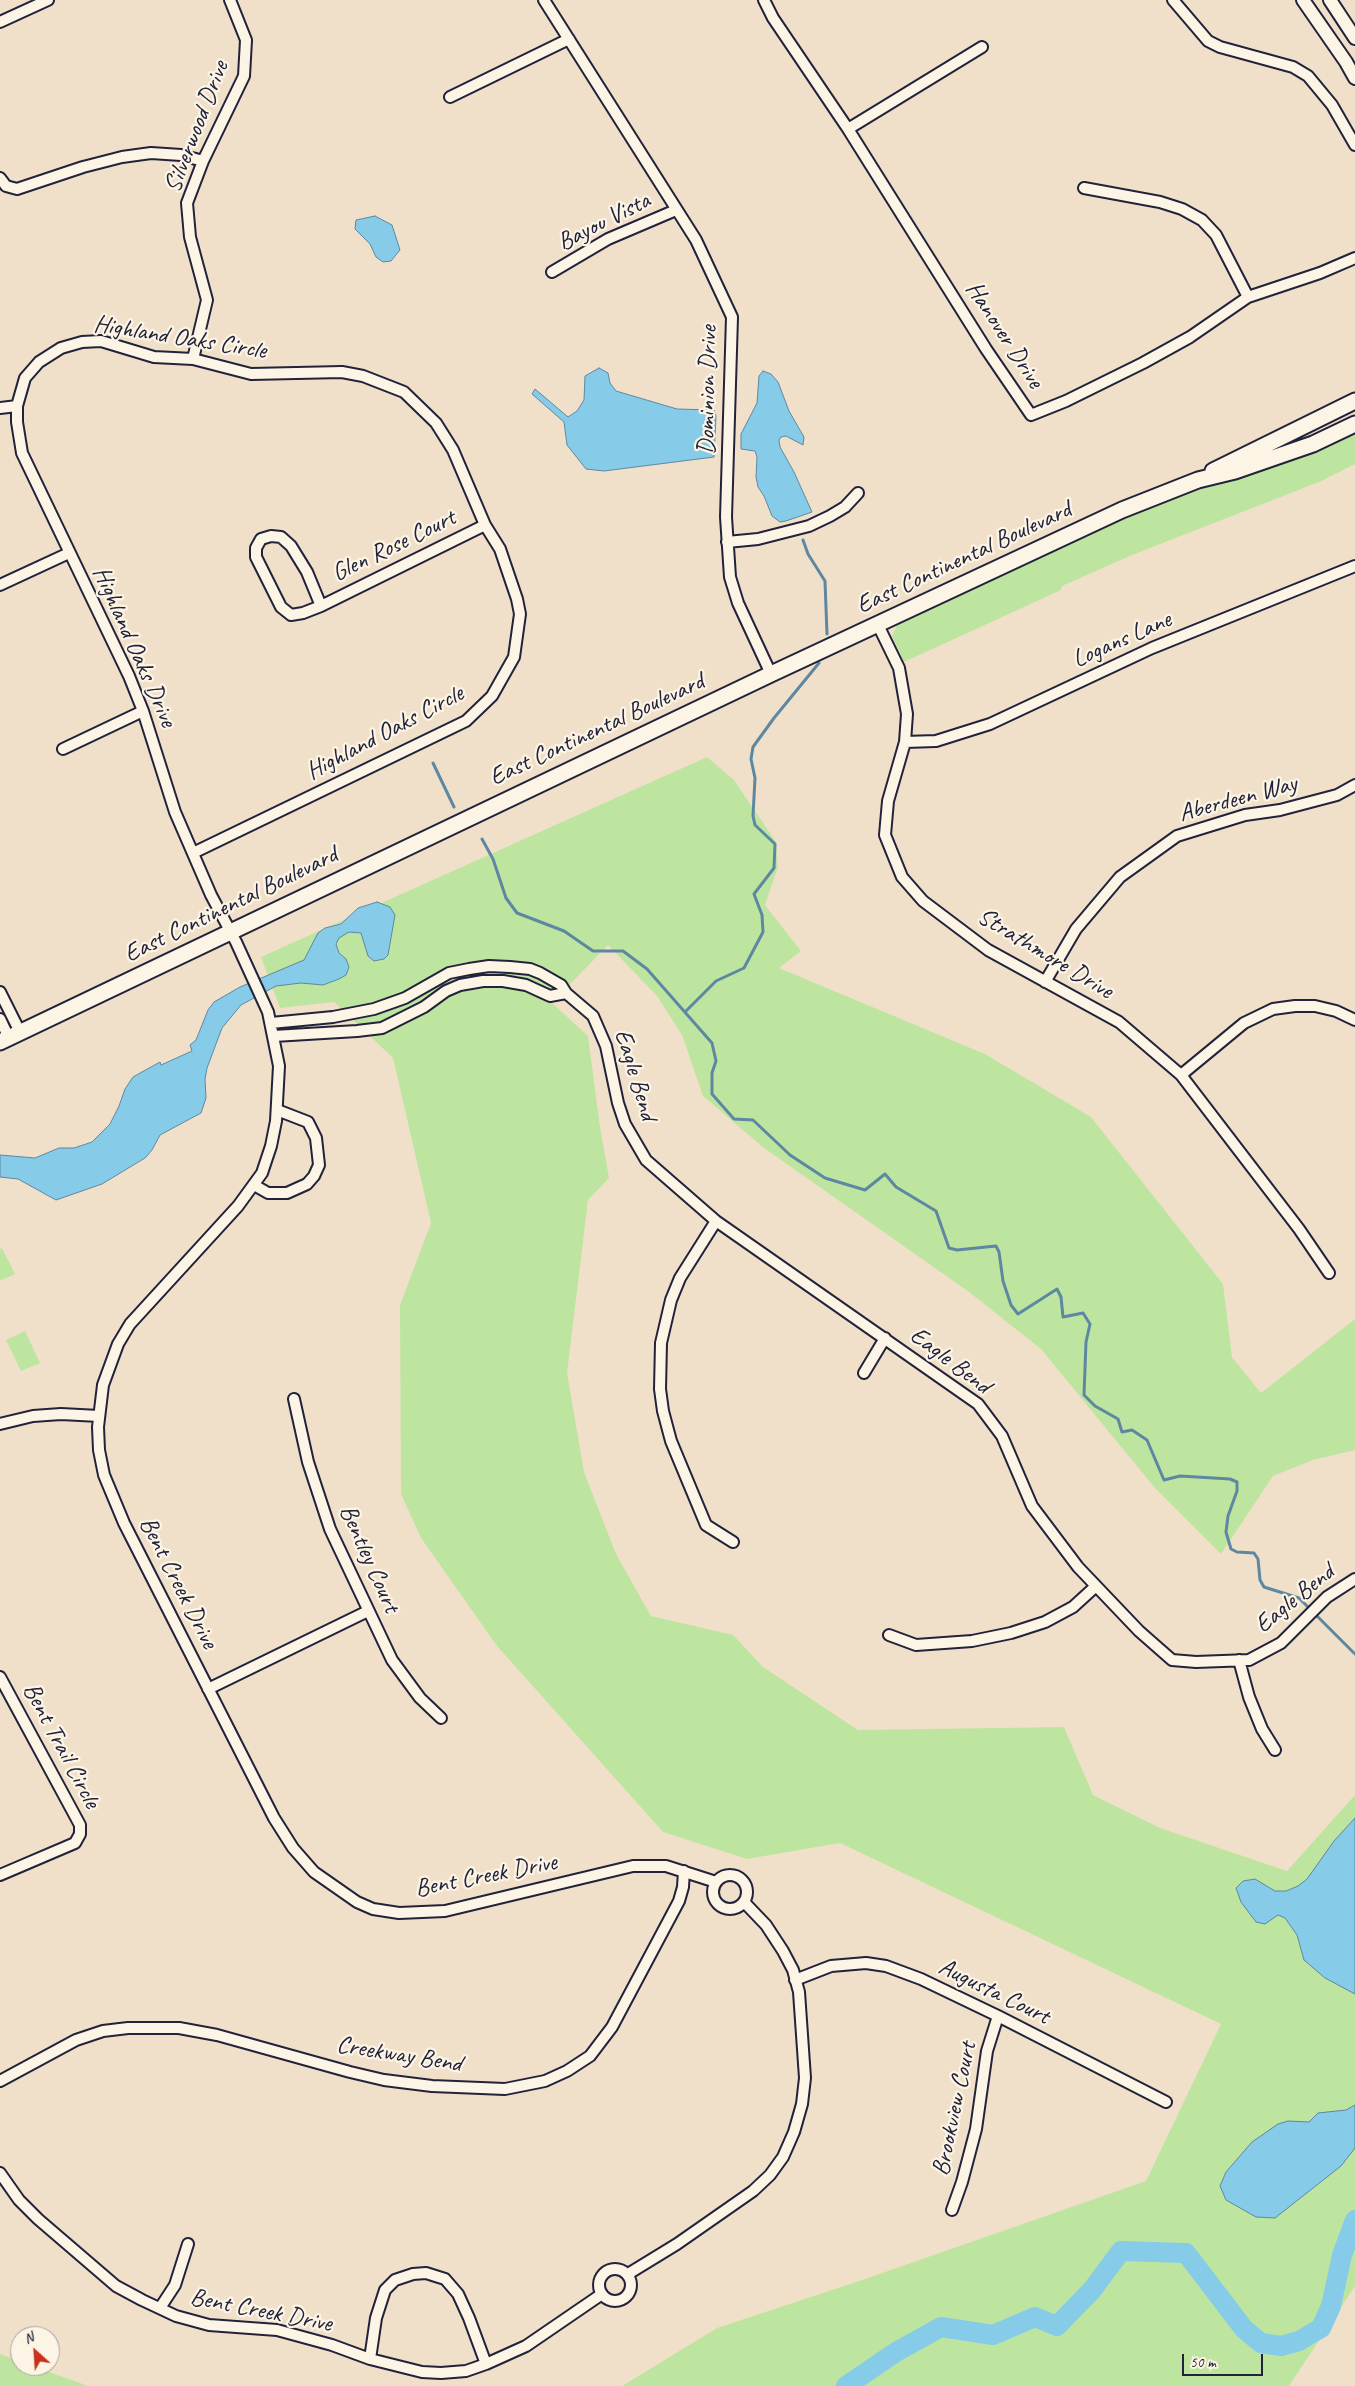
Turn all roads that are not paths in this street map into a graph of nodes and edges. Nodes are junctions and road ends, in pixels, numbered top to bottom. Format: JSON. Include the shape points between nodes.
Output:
{"nodes":[{"id":1,"x":48,"y":0,"type":"edge"},
{"id":2,"x":230,"y":0,"type":"edge"},
{"id":3,"x":544,"y":0,"type":"edge"},
{"id":4,"x":764,"y":0,"type":"edge"},
{"id":5,"x":1173,"y":0,"type":"edge"},
{"id":6,"x":1303,"y":0,"type":"edge"},
{"id":7,"x":1330,"y":0,"type":"edge"},
{"id":8,"x":0,"y":22,"type":"edge"},
{"id":9,"x":1355,"y":38,"type":"edge"},
{"id":10,"x":569,"y":39,"type":"junction"},
{"id":11,"x":982,"y":47,"type":"dead end"},
{"id":12,"x":1355,"y":78,"type":"edge"},
{"id":13,"x":450,"y":97,"type":"dead end"},
{"id":14,"x":848,"y":129,"type":"junction"},
{"id":15,"x":1355,"y":145,"type":"edge"},
{"id":16,"x":203,"y":161,"type":"junction"},
{"id":17,"x":0,"y":178,"type":"edge"},
{"id":18,"x":1084,"y":188,"type":"dead end"},
{"id":19,"x":676,"y":210,"type":"junction"},
{"id":20,"x":1355,"y":258,"type":"edge"},
{"id":21,"x":552,"y":272,"type":"dead end"},
{"id":22,"x":1248,"y":297,"type":"junction"},
{"id":23,"x":194,"y":358,"type":"junction"},
{"id":24,"x":1355,"y":401,"type":"edge"},
{"id":25,"x":17,"y":406,"type":"junction"},
{"id":26,"x":0,"y":408,"type":"edge"},
{"id":27,"x":1355,"y":424,"type":"edge"},
{"id":28,"x":1198,"y":480,"type":"junction"},
{"id":29,"x":858,"y":493,"type":"dead end"},
{"id":30,"x":485,"y":525,"type":"junction"},
{"id":31,"x":727,"y":542,"type":"junction"},
{"id":32,"x":69,"y":553,"type":"junction"},
{"id":33,"x":1355,"y":566,"type":"edge"},
{"id":34,"x":0,"y":585,"type":"edge"},
{"id":35,"x":321,"y":606,"type":"junction"},
{"id":36,"x":878,"y":625,"type":"junction"},
{"id":37,"x":770,"y":674,"type":"junction"},
{"id":38,"x":143,"y":711,"type":"junction"},
{"id":39,"x":905,"y":742,"type":"junction"},
{"id":40,"x":63,"y":749,"type":"dead end"},
{"id":41,"x":1355,"y":785,"type":"edge"},
{"id":42,"x":193,"y":853,"type":"junction"},
{"id":43,"x":229,"y":931,"type":"junction"},
{"id":44,"x":1045,"y":982,"type":"junction"},
{"id":45,"x":0,"y":992,"type":"edge"},
{"id":46,"x":566,"y":993,"type":"junction"},
{"id":47,"x":0,"y":1019,"type":"edge"},
{"id":48,"x":1355,"y":1020,"type":"edge"},
{"id":49,"x":271,"y":1023,"type":"junction"},
{"id":50,"x":274,"y":1036,"type":"junction"},
{"id":51,"x":7,"y":1040,"type":"edge"},
{"id":52,"x":1181,"y":1075,"type":"junction"},
{"id":53,"x":277,"y":1110,"type":"junction"},
{"id":54,"x":254,"y":1185,"type":"junction"},
{"id":55,"x":716,"y":1221,"type":"junction"},
{"id":56,"x":1329,"y":1273,"type":"dead end"},
{"id":57,"x":885,"y":1338,"type":"junction"},
{"id":58,"x":864,"y":1373,"type":"dead end"},
{"id":59,"x":294,"y":1399,"type":"dead end"},
{"id":60,"x":99,"y":1416,"type":"junction"},
{"id":61,"x":0,"y":1424,"type":"edge"},
{"id":62,"x":733,"y":1542,"type":"dead end"},
{"id":63,"x":1355,"y":1579,"type":"edge"},
{"id":64,"x":1096,"y":1586,"type":"junction"},
{"id":65,"x":368,"y":1611,"type":"junction"},
{"id":66,"x":889,"y":1635,"type":"dead end"},
{"id":67,"x":1239,"y":1660,"type":"junction"},
{"id":68,"x":0,"y":1678,"type":"edge"},
{"id":69,"x":208,"y":1689,"type":"junction"},
{"id":70,"x":441,"y":1718,"type":"dead end"},
{"id":71,"x":1275,"y":1750,"type":"dead end"},
{"id":72,"x":684,"y":1871,"type":"junction"},
{"id":73,"x":0,"y":1875,"type":"edge"},
{"id":74,"x":716,"y":1882,"type":"junction"},
{"id":75,"x":744,"y":1902,"type":"junction"},
{"id":76,"x":795,"y":1980,"type":"junction"},
{"id":77,"x":998,"y":2016,"type":"junction"},
{"id":78,"x":0,"y":2081,"type":"edge"},
{"id":79,"x":1166,"y":2102,"type":"dead end"},
{"id":80,"x":0,"y":2173,"type":"edge"},
{"id":81,"x":952,"y":2210,"type":"dead end"},
{"id":82,"x":188,"y":2244,"type":"dead end"},
{"id":83,"x":628,"y":2274,"type":"junction"},
{"id":84,"x":602,"y":2294,"type":"junction"},
{"id":85,"x":160,"y":2308,"type":"junction"},
{"id":86,"x":370,"y":2359,"type":"junction"},
{"id":87,"x":486,"y":2364,"type":"junction"}],
"edges":[{"from":1,"to":8,"type":"street"},
{"from":2,"to":16,"type":"street","name":"Silverwood Drive","via":[[246,40],[244,76]]},
{"from":3,"to":10,"type":"street","name":"Dominion Drive"},
{"from":4,"to":14,"type":"street","name":"Hanover Drive"},
{"from":5,"to":15,"type":"street","via":[[1208,40],[1220,47],[1293,67],[1308,76],[1332,105]]},
{"from":6,"to":12,"type":"street"},
{"from":7,"to":9,"type":"street"},
{"from":10,"to":13,"type":"street"},
{"from":10,"to":19,"type":"street","name":"Dominion Drive"},
{"from":11,"to":14,"type":"street"},
{"from":14,"to":22,"type":"street","name":"Hanover Drive","via":[[1031,415],[1143,363],[1190,337]]},
{"from":16,"to":17,"type":"street","via":[[181,155],[151,153],[122,157],[17,189],[6,186]]},
{"from":16,"to":23,"type":"street","name":"Silverwood Drive","via":[[187,203],[190,237],[207,300]]},
{"from":18,"to":22,"type":"street","via":[[1160,202],[1202,220],[1216,235]]},
{"from":19,"to":21,"type":"street","name":"Bayou Vista","via":[[608,239]]},
{"from":19,"to":31,"type":"street","name":"Dominion Drive","via":[[699,247],[732,317]]},
{"from":20,"to":22,"type":"street","name":"Hanover Drive"},
{"from":23,"to":25,"type":"street","name":"Highland Oaks Circle","via":[[154,357],[101,341],[82,342],[61,348],[39,362],[25,378]]},
{"from":23,"to":30,"type":"street","name":"Highland Oaks Circle","via":[[251,374],[342,372],[363,376],[404,392],[436,423],[453,450]]},
{"from":24,"to":28,"type":"main road","name":"East Continental Boulevard","via":[[1232,460]]},
{"from":25,"to":26,"type":"street"},
{"from":25,"to":32,"type":"street","name":"Highland Oaks Drive","via":[[22,453]]},
{"from":27,"to":28,"type":"main road","name":"East Continental Boulevard","via":[[1312,444],[1235,471]]},
{"from":28,"to":36,"type":"main road","name":"East Continental Boulevard","via":[[1122,510]]},
{"from":29,"to":31,"type":"street","via":[[838,512],[809,526],[758,539]]},
{"from":30,"to":35,"type":"street","name":"Glen Rose Court"},
{"from":30,"to":42,"type":"street","name":"Highland Oaks Circle","via":[[500,549],[520,614],[514,657],[492,696],[466,720],[451,728]]},
{"from":31,"to":37,"type":"street","name":"Dominion Drive","via":[[730,577],[738,603]]},
{"from":32,"to":34,"type":"street"},
{"from":32,"to":38,"type":"street","name":"Highland Oaks Drive"},
{"from":33,"to":39,"type":"street","name":"Logans Lane","via":[[1152,648],[990,724],[936,741]]},
{"from":35,"to":35,"type":"street","name":"Glen Rose Court","via":[[290,615],[281,607],[256,557],[261,539],[281,536],[291,546],[307,572]]},
{"from":36,"to":37,"type":"main road","name":"East Continental Boulevard"},
{"from":36,"to":39,"type":"street","name":"Strathmore Drive","via":[[899,668],[907,714]]},
{"from":37,"to":43,"type":"main road","name":"East Continental Boulevard"},
{"from":38,"to":40,"type":"street"},
{"from":38,"to":42,"type":"street","name":"Highland Oaks Drive","via":[[166,786]]},
{"from":39,"to":44,"type":"street","name":"Strathmore Drive","via":[[888,801],[885,835],[902,877],[923,901],[988,950]]},
{"from":41,"to":44,"type":"street","name":"Aberdeen Way","via":[[1337,795],[1280,810],[1245,815],[1177,836],[1114,883],[1076,929]]},
{"from":42,"to":43,"type":"street","name":"Highland Oaks Drive"},
{"from":43,"to":49,"type":"street","name":"Bent Creek Drive"},
{"from":43,"to":51,"type":"main road","name":"East Continental Boulevard"},
{"from":44,"to":52,"type":"street","name":"Strathmore Drive","via":[[1119,1022]]},
{"from":45,"to":51,"type":"street"},
{"from":46,"to":49,"type":"street","name":"Eagle Bend","via":[[561,985],[530,968],[489,966],[449,974],[405,998],[366,1012]]},
{"from":46,"to":50,"type":"street","via":[[550,996],[526,984],[483,981],[446,991],[424,1007],[382,1028]]},
{"from":46,"to":55,"type":"street","name":"Eagle Bend","via":[[593,1016],[599,1027],[625,1124],[646,1160]]},
{"from":47,"to":51,"type":"street"},
{"from":48,"to":52,"type":"street","via":[[1315,1006],[1273,1009],[1244,1023]]},
{"from":49,"to":50,"type":"street","name":"Bent Creek Drive"},
{"from":50,"to":53,"type":"street","name":"Bent Creek Drive","via":[[279,1066]]},
{"from":52,"to":56,"type":"street","name":"Strathmore Drive","via":[[1299,1228]]},
{"from":53,"to":54,"type":"street","name":"Bent Creek Drive","via":[[271,1146],[262,1173]]},
{"from":53,"to":54,"type":"street","via":[[308,1122],[316,1138],[319,1165],[307,1184],[287,1194],[268,1193]]},
{"from":54,"to":60,"type":"street","name":"Bent Creek Drive","via":[[130,1324],[118,1344],[103,1385]]},
{"from":55,"to":57,"type":"street","name":"Eagle Bend"},
{"from":55,"to":62,"type":"street","via":[[670,1300],[661,1343],[660,1389],[671,1441],[706,1525]]},
{"from":57,"to":58,"type":"street"},
{"from":57,"to":64,"type":"street","name":"Eagle Bend","via":[[978,1404],[1002,1436],[1032,1506]]},
{"from":59,"to":65,"type":"street","name":"Bentley Court","via":[[308,1462],[330,1529]]},
{"from":60,"to":61,"type":"street","via":[[33,1416]]},
{"from":60,"to":69,"type":"street","name":"Bent Creek Drive","via":[[99,1450],[104,1475],[120,1515]]},
{"from":63,"to":67,"type":"street","name":"Eagle Bend","via":[[1327,1597],[1281,1643],[1249,1660]]},
{"from":64,"to":66,"type":"street","via":[[1073,1606],[1045,1622],[1012,1633],[972,1641],[916,1645]]},
{"from":64,"to":67,"type":"street","name":"Eagle Bend","via":[[1139,1632],[1172,1660]]},
{"from":65,"to":69,"type":"street"},
{"from":65,"to":70,"type":"street","name":"Bentley Court","via":[[392,1660],[420,1698]]},
{"from":67,"to":71,"type":"street","via":[[1249,1697]]},
{"from":68,"to":73,"type":"street","name":"Bent Trail Circle","via":[[80,1825],[80,1834],[75,1843]]},
{"from":69,"to":72,"type":"street","name":"Bent Creek Drive","via":[[274,1818],[293,1848],[314,1872],[335,1889],[373,1909],[399,1914],[445,1912],[633,1866],[666,1866]]},
{"from":72,"to":74,"type":"street","name":"Bent Creek Drive"},
{"from":72,"to":78,"type":"street","name":"Creekway Bend","via":[[679,1901],[612,2027],[590,2056],[546,2081],[505,2089],[384,2080],[217,2034],[179,2028],[111,2030],[76,2040]]},
{"from":74,"to":75,"type":"street","via":[[713,1894],[718,1904],[729,1909]]},
{"from":74,"to":75,"type":"street","via":[[726,1875],[737,1876],[746,1885]]},
{"from":75,"to":76,"type":"street","via":[[766,1925],[783,1951]]},
{"from":76,"to":77,"type":"street","name":"Augusta Court","via":[[832,1966],[886,1966]]},
{"from":76,"to":83,"type":"street","via":[[799,1992],[805,2078],[802,2104],[783,2157],[753,2192]]},
{"from":77,"to":79,"type":"street","name":"Augusta Court"},
{"from":77,"to":81,"type":"street","name":"Brookview Court","via":[[987,2051],[976,2129]]},
{"from":80,"to":85,"type":"street","name":"Bent Creek Drive","via":[[19,2200],[38,2219],[109,2280]]},
{"from":82,"to":85,"type":"street","via":[[174,2286]]},
{"from":83,"to":84,"type":"street","via":[[618,2269],[605,2272],[600,2281]]},
{"from":83,"to":84,"type":"street","via":[[632,2283],[625,2298],[611,2300]]},
{"from":84,"to":87,"type":"street","name":"Bent Creek Drive","via":[[526,2346]]},
{"from":85,"to":86,"type":"street","name":"Bent Creek Drive","via":[[209,2325],[277,2330],[332,2344]]},
{"from":86,"to":87,"type":"street","name":"Bent Creek Drive","via":[[422,2372],[441,2373],[466,2371]]},
{"from":86,"to":87,"type":"street","via":[[376,2318],[386,2290],[394,2280],[426,2273],[445,2279],[458,2294]]}]}
